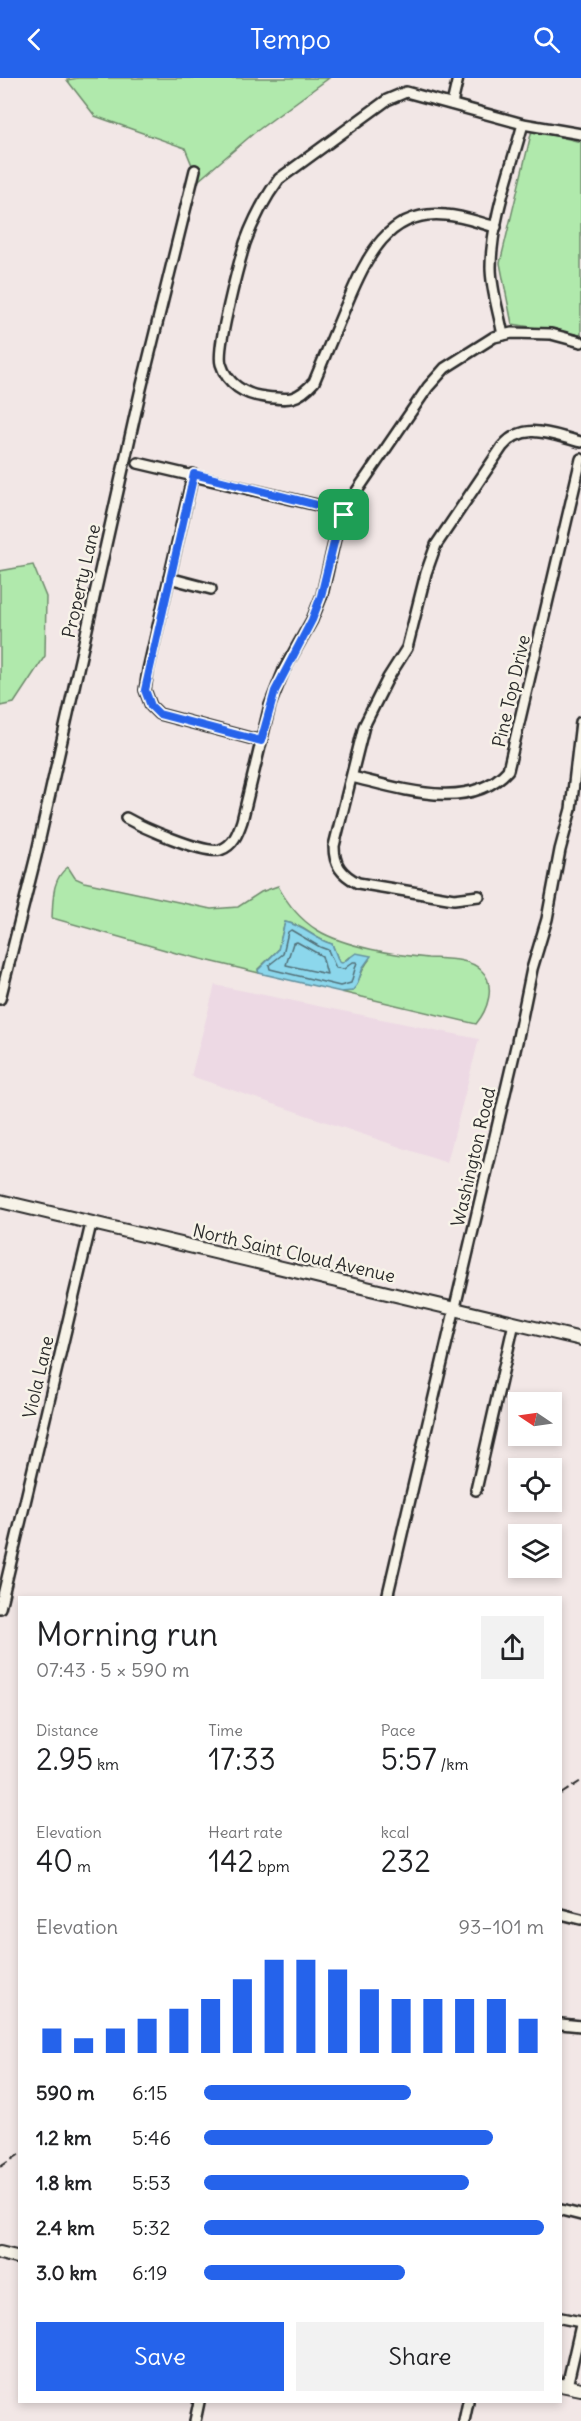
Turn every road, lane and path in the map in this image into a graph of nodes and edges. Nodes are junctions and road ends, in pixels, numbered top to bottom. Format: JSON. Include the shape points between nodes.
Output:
{"nodes":[{"id":1,"x":458,"y":78,"type":"edge"},
{"id":2,"x":452,"y":104,"type":"junction"},
{"id":3,"x":523,"y":124,"type":"junction"},
{"id":4,"x":581,"y":134,"type":"edge"},
{"id":5,"x":195,"y":170,"type":"dead end"},
{"id":6,"x":495,"y":227,"type":"junction"},
{"id":7,"x":503,"y":335,"type":"junction"},
{"id":8,"x":581,"y":342,"type":"edge"},
{"id":9,"x":581,"y":442,"type":"edge"},
{"id":10,"x":581,"y":459,"type":"edge"},
{"id":11,"x":138,"y":463,"type":"dead end"},
{"id":12,"x":194,"y":474,"type":"junction"},
{"id":13,"x":344,"y":515,"type":"junction"},
{"id":14,"x":169,"y":578,"type":"junction"},
{"id":15,"x":211,"y":588,"type":"dead end"},
{"id":16,"x":581,"y":722,"type":"edge"},
{"id":17,"x":261,"y":741,"type":"junction"},
{"id":18,"x":352,"y":777,"type":"junction"},
{"id":19,"x":576,"y":810,"type":"edge"},
{"id":20,"x":126,"y":818,"type":"dead end"},
{"id":21,"x":479,"y":896,"type":"dead end"},
{"id":22,"x":0,"y":999,"type":"edge"},
{"id":23,"x":0,"y":1201,"type":"edge"},
{"id":24,"x":91,"y":1224,"type":"junction"},
{"id":25,"x":454,"y":1309,"type":"junction"},
{"id":26,"x":514,"y":1323,"type":"junction"},
{"id":27,"x":581,"y":1339,"type":"edge"},
{"id":28,"x":477,"y":1490,"type":"dead end"},
{"id":29,"x":387,"y":1596,"type":"edge"},
{"id":30,"x":0,"y":1608,"type":"edge"},
{"id":31,"x":562,"y":1914,"type":"edge"},
{"id":32,"x":581,"y":1919,"type":"edge"},
{"id":33,"x":562,"y":2024,"type":"edge"},
{"id":34,"x":581,"y":2026,"type":"edge"},
{"id":35,"x":562,"y":2210,"type":"edge"},
{"id":36,"x":581,"y":2215,"type":"edge"},
{"id":37,"x":0,"y":2253,"type":"edge"},
{"id":38,"x":18,"y":2258,"type":"edge"},
{"id":39,"x":562,"y":2318,"type":"edge"},
{"id":40,"x":581,"y":2324,"type":"edge"},
{"id":41,"x":564,"y":2385,"type":"edge"},
{"id":42,"x":581,"y":2389,"type":"edge"},
{"id":43,"x":199,"y":2403,"type":"edge"},
{"id":44,"x":468,"y":2403,"type":"edge"},
{"id":45,"x":195,"y":2421,"type":"edge"},
{"id":46,"x":464,"y":2421,"type":"edge"}],
"edges":[{"from":1,"to":2,"type":"street"},
{"from":2,"to":3,"type":"street"},
{"from":2,"to":6,"type":"street","via":[[406,92],[387,100],[279,179],[245,244],[220,361],[227,377],[238,389],[260,397],[290,400],[305,392],[314,382],[365,261],[385,235],[407,221],[446,214]]},
{"from":3,"to":4,"type":"street"},
{"from":3,"to":6,"type":"street"},
{"from":5,"to":22,"type":"street","name":"Property Lane"},
{"from":6,"to":7,"type":"street","via":[[492,278]]},
{"from":7,"to":8,"type":"street","via":[[551,334]]},
{"from":7,"to":13,"type":"street","via":[[445,368],[428,387]]},
{"from":9,"to":18,"type":"street","via":[[529,431],[513,435],[495,457],[436,545],[407,648],[369,713]]},
{"from":10,"to":18,"type":"street","name":"Pine Top Drive","via":[[508,770],[484,788],[444,795]]},
{"from":11,"to":12,"type":"street"},
{"from":12,"to":13,"type":"street"},
{"from":12,"to":14,"type":"street"},
{"from":13,"to":17,"type":"street","via":[[321,596],[275,691]]},
{"from":14,"to":15,"type":"street"},
{"from":14,"to":17,"type":"street","via":[[145,690],[151,706],[159,714]]},
{"from":16,"to":19,"type":"street","name":"Washington Road"},
{"from":17,"to":20,"type":"street","via":[[237,835],[225,847],[207,849]]},
{"from":18,"to":21,"type":"street","via":[[334,846],[335,863],[347,877],[357,883],[454,899]]},
{"from":19,"to":25,"type":"street","name":"Washington Road","via":[[560,850]]},
{"from":23,"to":24,"type":"street","name":"North Saint Cloud Avenue"},
{"from":24,"to":25,"type":"street","name":"North Saint Cloud Avenue"},
{"from":24,"to":30,"type":"street","name":"Viola Lane"},
{"from":25,"to":26,"type":"street","name":"North Saint Cloud Avenue"},
{"from":25,"to":29,"type":"street","name":"Washington Road"},
{"from":26,"to":27,"type":"street","name":"North Saint Cloud Avenue"},
{"from":26,"to":28,"type":"street"},
{"from":31,"to":32,"type":"street"},
{"from":33,"to":34,"type":"street"},
{"from":35,"to":36,"type":"street"},
{"from":37,"to":38,"type":"street"},
{"from":39,"to":40,"type":"street"},
{"from":40,"to":41,"type":"street"},
{"from":41,"to":42,"type":"street"},
{"from":43,"to":45,"type":"street"},
{"from":44,"to":46,"type":"street"}]}
